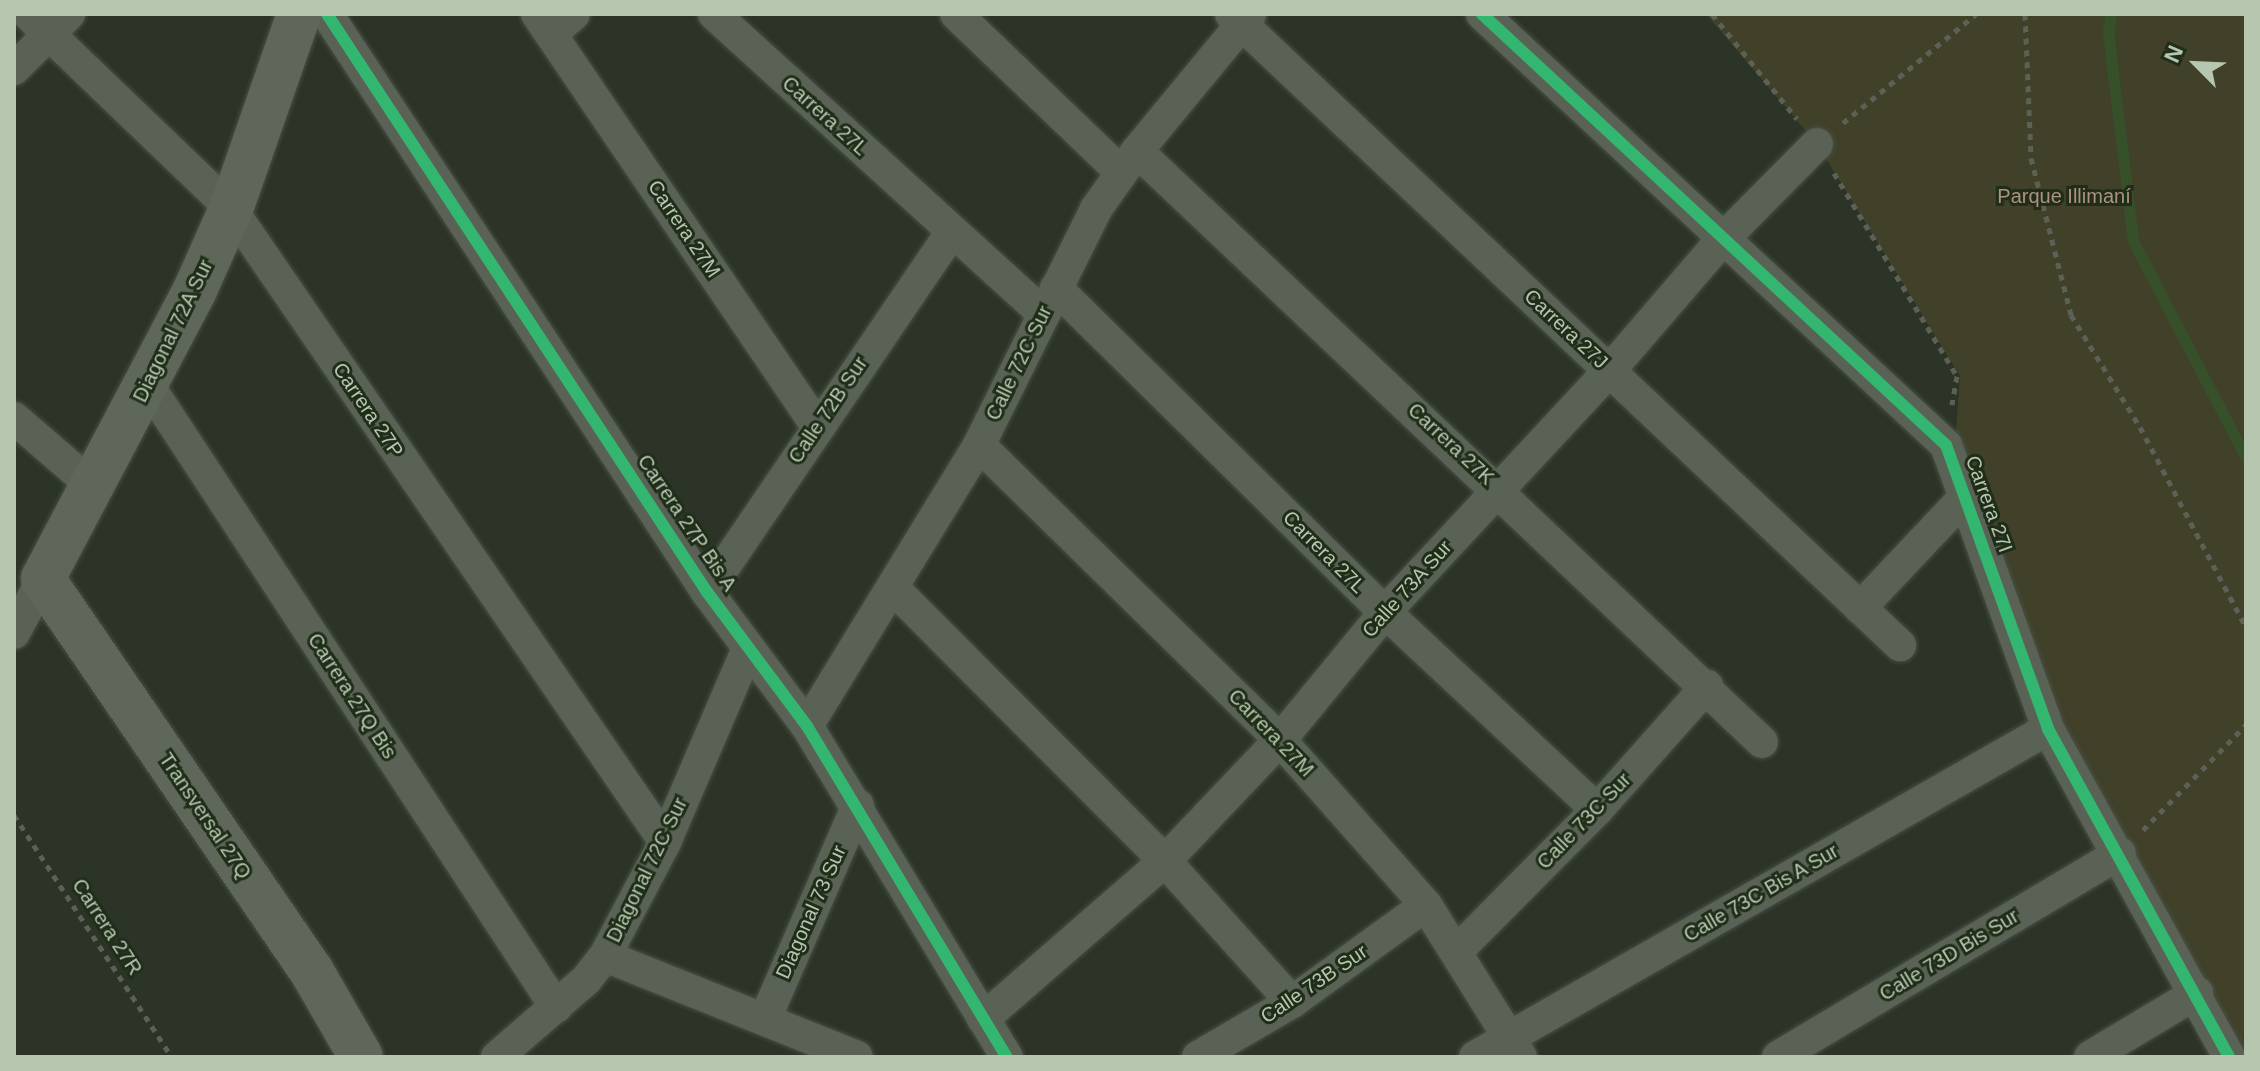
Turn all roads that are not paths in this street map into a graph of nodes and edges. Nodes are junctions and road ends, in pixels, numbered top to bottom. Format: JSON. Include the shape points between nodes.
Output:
{"nodes":[{"id":1,"x":714,"y":14,"type":"edge"},
{"id":2,"x":956,"y":14,"type":"edge"},
{"id":3,"x":1482,"y":14,"type":"edge"},
{"id":4,"x":299,"y":18,"type":"edge"},
{"id":5,"x":1241,"y":18,"type":"edge"},
{"id":6,"x":48,"y":21,"type":"edge"},
{"id":7,"x":554,"y":21,"type":"edge"},
{"id":8,"x":14,"y":69,"type":"edge"},
{"id":9,"x":1817,"y":144,"type":"road end"},
{"id":10,"x":1129,"y":161,"type":"junction"},
{"id":11,"x":231,"y":209,"type":"junction"},
{"id":12,"x":952,"y":231,"type":"junction"},
{"id":13,"x":1722,"y":240,"type":"junction"},
{"id":14,"x":1050,"y":301,"type":"junction"},
{"id":15,"x":1610,"y":370,"type":"junction"},
{"id":16,"x":148,"y":385,"type":"junction"},
{"id":17,"x":14,"y":418,"type":"edge"},
{"id":18,"x":816,"y":425,"type":"junction"},
{"id":19,"x":979,"y":445,"type":"junction"},
{"id":20,"x":94,"y":487,"type":"junction"},
{"id":21,"x":1499,"y":489,"type":"junction"},
{"id":22,"x":1965,"y":497,"type":"junction"},
{"id":23,"x":43,"y":579,"type":"junction"},
{"id":24,"x":894,"y":589,"type":"junction"},
{"id":25,"x":707,"y":592,"type":"junction"},
{"id":26,"x":1860,"y":608,"type":"junction"},
{"id":27,"x":1385,"y":612,"type":"junction"},
{"id":28,"x":15,"y":628,"type":"edge"},
{"id":29,"x":1900,"y":645,"type":"dead end"},
{"id":30,"x":748,"y":648,"type":"junction"},
{"id":31,"x":1707,"y":686,"type":"junction"},
{"id":32,"x":807,"y":726,"type":"junction"},
{"id":33,"x":2048,"y":729,"type":"junction"},
{"id":34,"x":1280,"y":740,"type":"junction"},
{"id":35,"x":1762,"y":742,"type":"dead end"},
{"id":36,"x":858,"y":805,"type":"junction"},
{"id":37,"x":1597,"y":810,"type":"junction"},
{"id":38,"x":665,"y":842,"type":"junction"},
{"id":39,"x":2120,"y":853,"type":"junction"},
{"id":40,"x":1165,"y":861,"type":"junction"},
{"id":41,"x":1426,"y":905,"type":"junction"},
{"id":42,"x":1456,"y":952,"type":"junction"},
{"id":43,"x":605,"y":956,"type":"junction"},
{"id":44,"x":2197,"y":993,"type":"junction"},
{"id":45,"x":1292,"y":1002,"type":"junction"},
{"id":46,"x":556,"y":1007,"type":"junction"},
{"id":47,"x":765,"y":1019,"type":"junction"},
{"id":48,"x":983,"y":1019,"type":"junction"},
{"id":49,"x":1514,"y":1047,"type":"edge"},
{"id":50,"x":361,"y":1057,"type":"edge"},
{"id":51,"x":497,"y":1057,"type":"edge"},
{"id":52,"x":857,"y":1057,"type":"edge"},
{"id":53,"x":1007,"y":1057,"type":"edge"},
{"id":54,"x":1198,"y":1057,"type":"edge"},
{"id":55,"x":1475,"y":1057,"type":"edge"},
{"id":56,"x":1778,"y":1057,"type":"edge"},
{"id":57,"x":2090,"y":1057,"type":"edge"},
{"id":58,"x":2229,"y":1057,"type":"edge"}],
"edges":[{"from":1,"to":12,"type":"street","name":"Carrera 27L"},
{"from":2,"to":10,"type":"street","name":"Carrera 27K"},
{"from":3,"to":13,"type":"street","name":"Carrera 27I"},
{"from":4,"to":11,"type":"street","name":"Diagonal 72A Sur"},
{"from":4,"to":25,"type":"street","name":"Carrera 27P Bis A"},
{"from":5,"to":10,"type":"street","name":"Calle 72C Sur"},
{"from":5,"to":15,"type":"street","name":"Carrera 27J"},
{"from":6,"to":8,"type":"street"},
{"from":6,"to":11,"type":"street","name":"Carrera 27P"},
{"from":7,"to":18,"type":"street","name":"Carrera 27M"},
{"from":9,"to":13,"type":"street","name":"Calle 73A Sur"},
{"from":10,"to":14,"type":"street","name":"Calle 72C Sur"},
{"from":10,"to":21,"type":"street","name":"Carrera 27K"},
{"from":11,"to":16,"type":"street","name":"Diagonal 72A Sur"},
{"from":11,"to":38,"type":"street","name":"Carrera 27P"},
{"from":12,"to":14,"type":"street","name":"Carrera 27L"},
{"from":12,"to":18,"type":"street","name":"Calle 72B Sur"},
{"from":13,"to":15,"type":"street","name":"Calle 73A Sur"},
{"from":13,"to":22,"type":"street","name":"Carrera 27I","via":[[1946,445]]},
{"from":14,"to":19,"type":"street","name":"Calle 72C Sur"},
{"from":14,"to":27,"type":"street","name":"Carrera 27L"},
{"from":15,"to":21,"type":"street","name":"Calle 73A Sur"},
{"from":15,"to":26,"type":"street","name":"Carrera 27J"},
{"from":16,"to":20,"type":"street","name":"Diagonal 72A Sur"},
{"from":16,"to":46,"type":"street","name":"Carrera 27Q Bis"},
{"from":17,"to":20,"type":"street"},
{"from":18,"to":25,"type":"street","name":"Calle 72B Sur"},
{"from":19,"to":24,"type":"street","name":"Calle 72C Sur"},
{"from":19,"to":34,"type":"street","name":"Carrera 27M"},
{"from":20,"to":23,"type":"street","name":"Diagonal 72A Sur"},
{"from":21,"to":27,"type":"street","name":"Calle 73A Sur"},
{"from":21,"to":31,"type":"street","name":"Carrera 27K"},
{"from":22,"to":26,"type":"street"},
{"from":22,"to":33,"type":"street","name":"Carrera 27I"},
{"from":23,"to":28,"type":"street","name":"Diagonal 72A Sur"},
{"from":23,"to":50,"type":"street","name":"Transversal 27Q","via":[[311,970]]},
{"from":24,"to":32,"type":"street","name":"Calle 72C Sur"},
{"from":24,"to":40,"type":"street"},
{"from":25,"to":30,"type":"street","name":"Carrera 27P Bis A"},
{"from":26,"to":29,"type":"street","name":"Carrera 27J"},
{"from":27,"to":34,"type":"street","name":"Calle 73A Sur"},
{"from":27,"to":37,"type":"street","name":"Carrera 27L"},
{"from":30,"to":32,"type":"street","name":"Carrera 27P Bis A"},
{"from":30,"to":38,"type":"street","name":"Diagonal 72C Sur"},
{"from":31,"to":35,"type":"street","name":"Carrera 27K"},
{"from":31,"to":37,"type":"street","name":"Calle 73C Sur"},
{"from":32,"to":36,"type":"street","name":"Carrera 27P Bis A"},
{"from":33,"to":39,"type":"street","name":"Carrera 27I"},
{"from":33,"to":49,"type":"street","name":"Calle 73C Bis A Sur"},
{"from":34,"to":40,"type":"street","name":"Calle 73A Sur"},
{"from":34,"to":41,"type":"street","name":"Carrera 27M"},
{"from":36,"to":47,"type":"street","name":"Diagonal 73 Sur"},
{"from":36,"to":48,"type":"street","name":"Carrera 27P Bis A"},
{"from":37,"to":42,"type":"street","name":"Calle 73C Sur"},
{"from":38,"to":43,"type":"street","name":"Diagonal 72C Sur"},
{"from":39,"to":44,"type":"street","name":"Carrera 27I"},
{"from":39,"to":56,"type":"street","name":"Calle 73D Bis Sur"},
{"from":40,"to":45,"type":"street"},
{"from":40,"to":48,"type":"street","name":"Calle 73A Sur"},
{"from":41,"to":42,"type":"street","name":"Carrera 27M"},
{"from":41,"to":45,"type":"street","name":"Calle 73B Sur"},
{"from":42,"to":49,"type":"street","name":"Carrera 27M"},
{"from":43,"to":46,"type":"street","name":"Diagonal 72C Sur"},
{"from":43,"to":47,"type":"street"},
{"from":44,"to":57,"type":"street"},
{"from":44,"to":58,"type":"street","name":"Carrera 27I"},
{"from":45,"to":54,"type":"street","name":"Calle 73B Sur"},
{"from":46,"to":51,"type":"street","name":"Diagonal 72C Sur"},
{"from":47,"to":52,"type":"street"},
{"from":48,"to":53,"type":"street","name":"Carrera 27P Bis A"},
{"from":49,"to":55,"type":"street","name":"Calle 73C Bis A Sur"}]}
